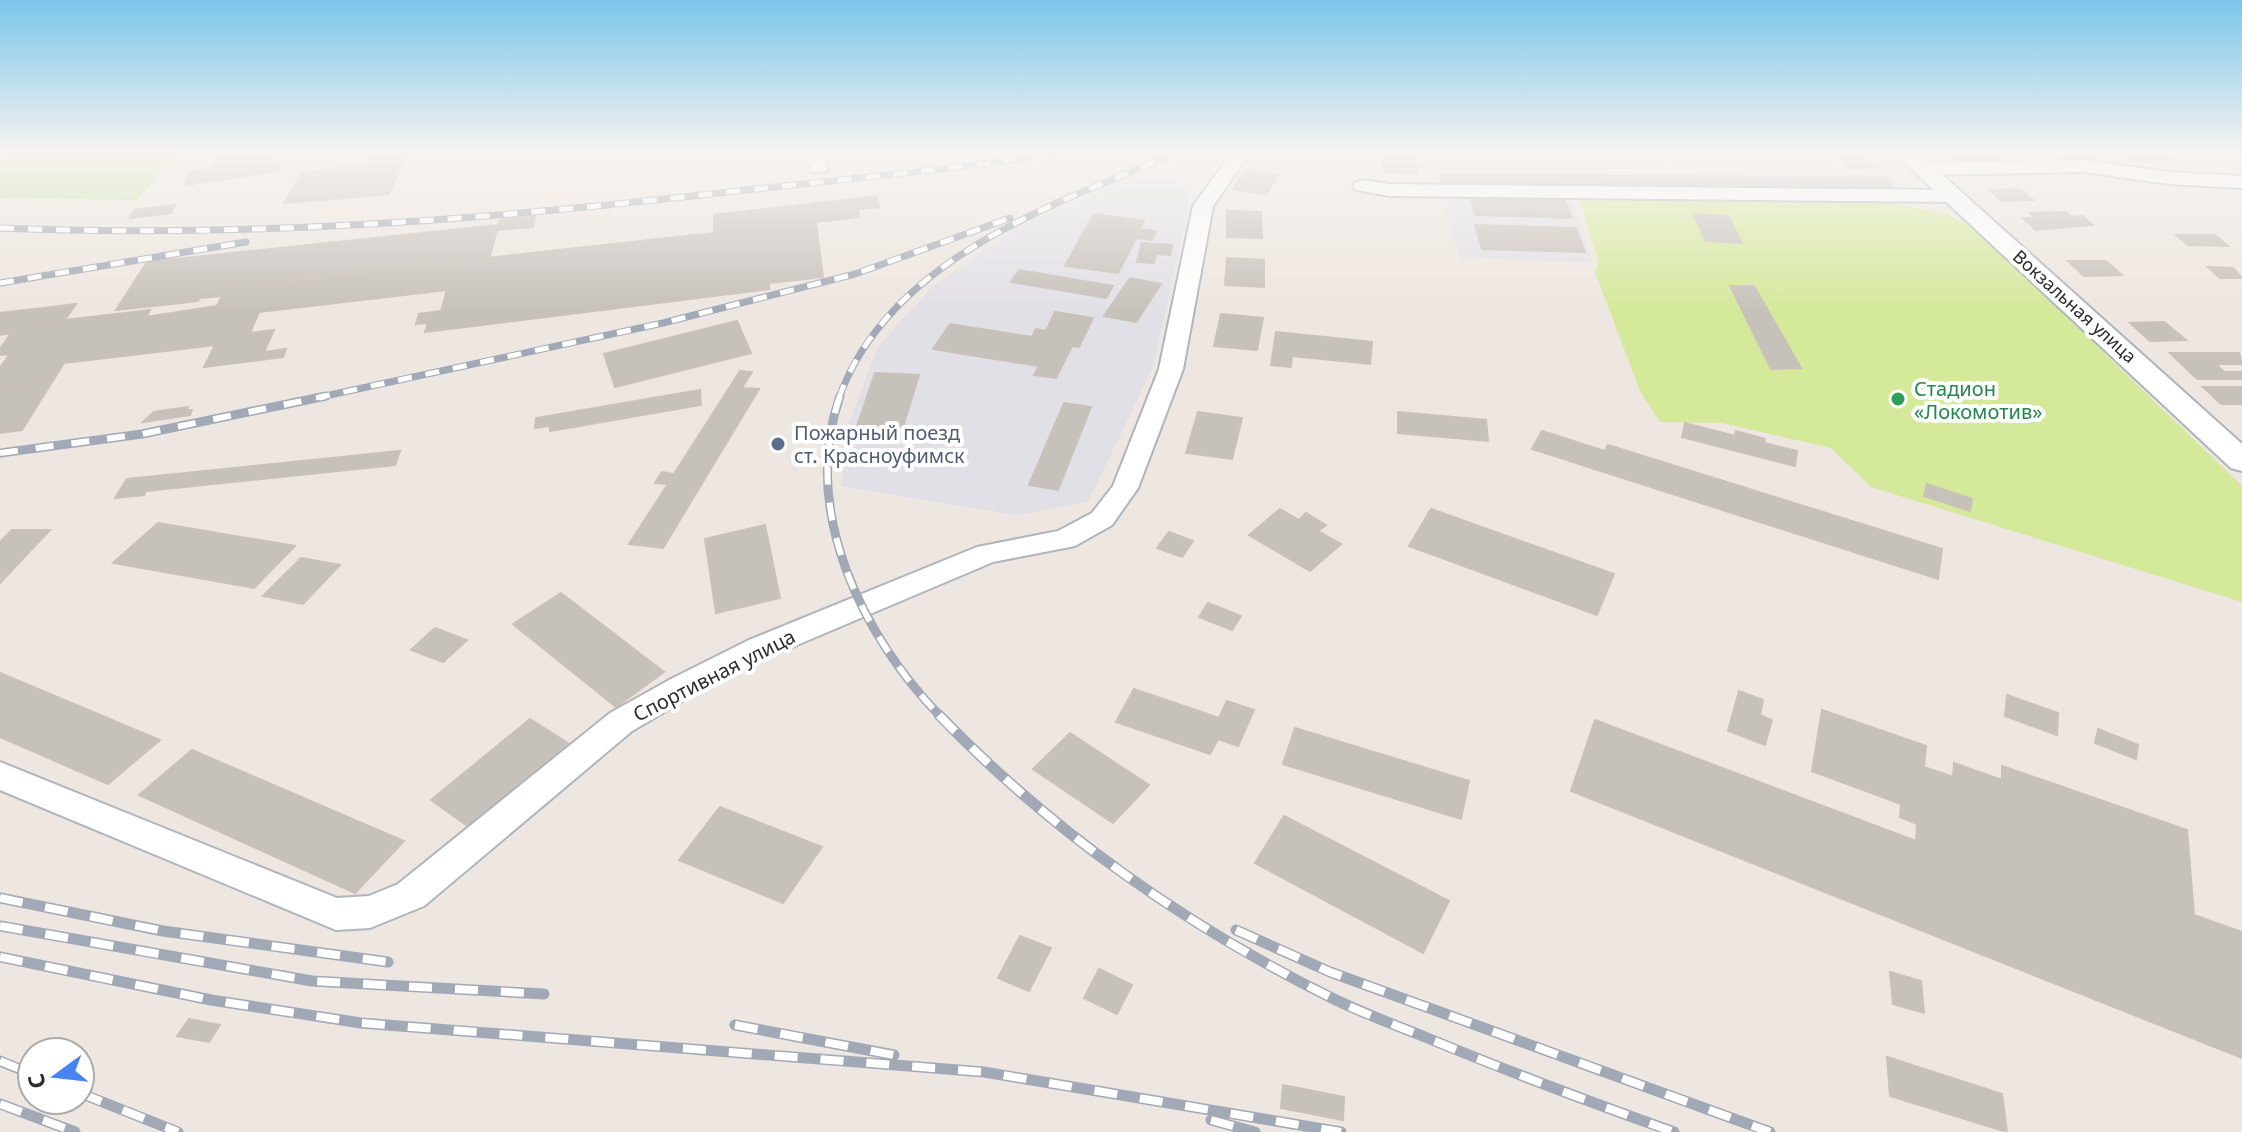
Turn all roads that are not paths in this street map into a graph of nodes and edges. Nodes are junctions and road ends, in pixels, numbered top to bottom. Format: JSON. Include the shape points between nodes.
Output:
{"nodes":[{"id":1,"x":1203,"y":206,"type":"edge"},
{"id":2,"x":1964,"y":206,"type":"edge"},
{"id":3,"x":2242,"y":461,"type":"edge"},
{"id":4,"x":0,"y":776,"type":"edge"}],
"edges":[{"from":1,"to":4,"type":"street","name":"Спортивная улица","via":[[1171,369],[1125,488],[1102,519],[1065,539],[987,554],[760,648],[682,687],[621,722],[411,895],[370,912],[336,914]]},
{"from":2,"to":3,"type":"street","name":"Вокзальная улица"}]}
